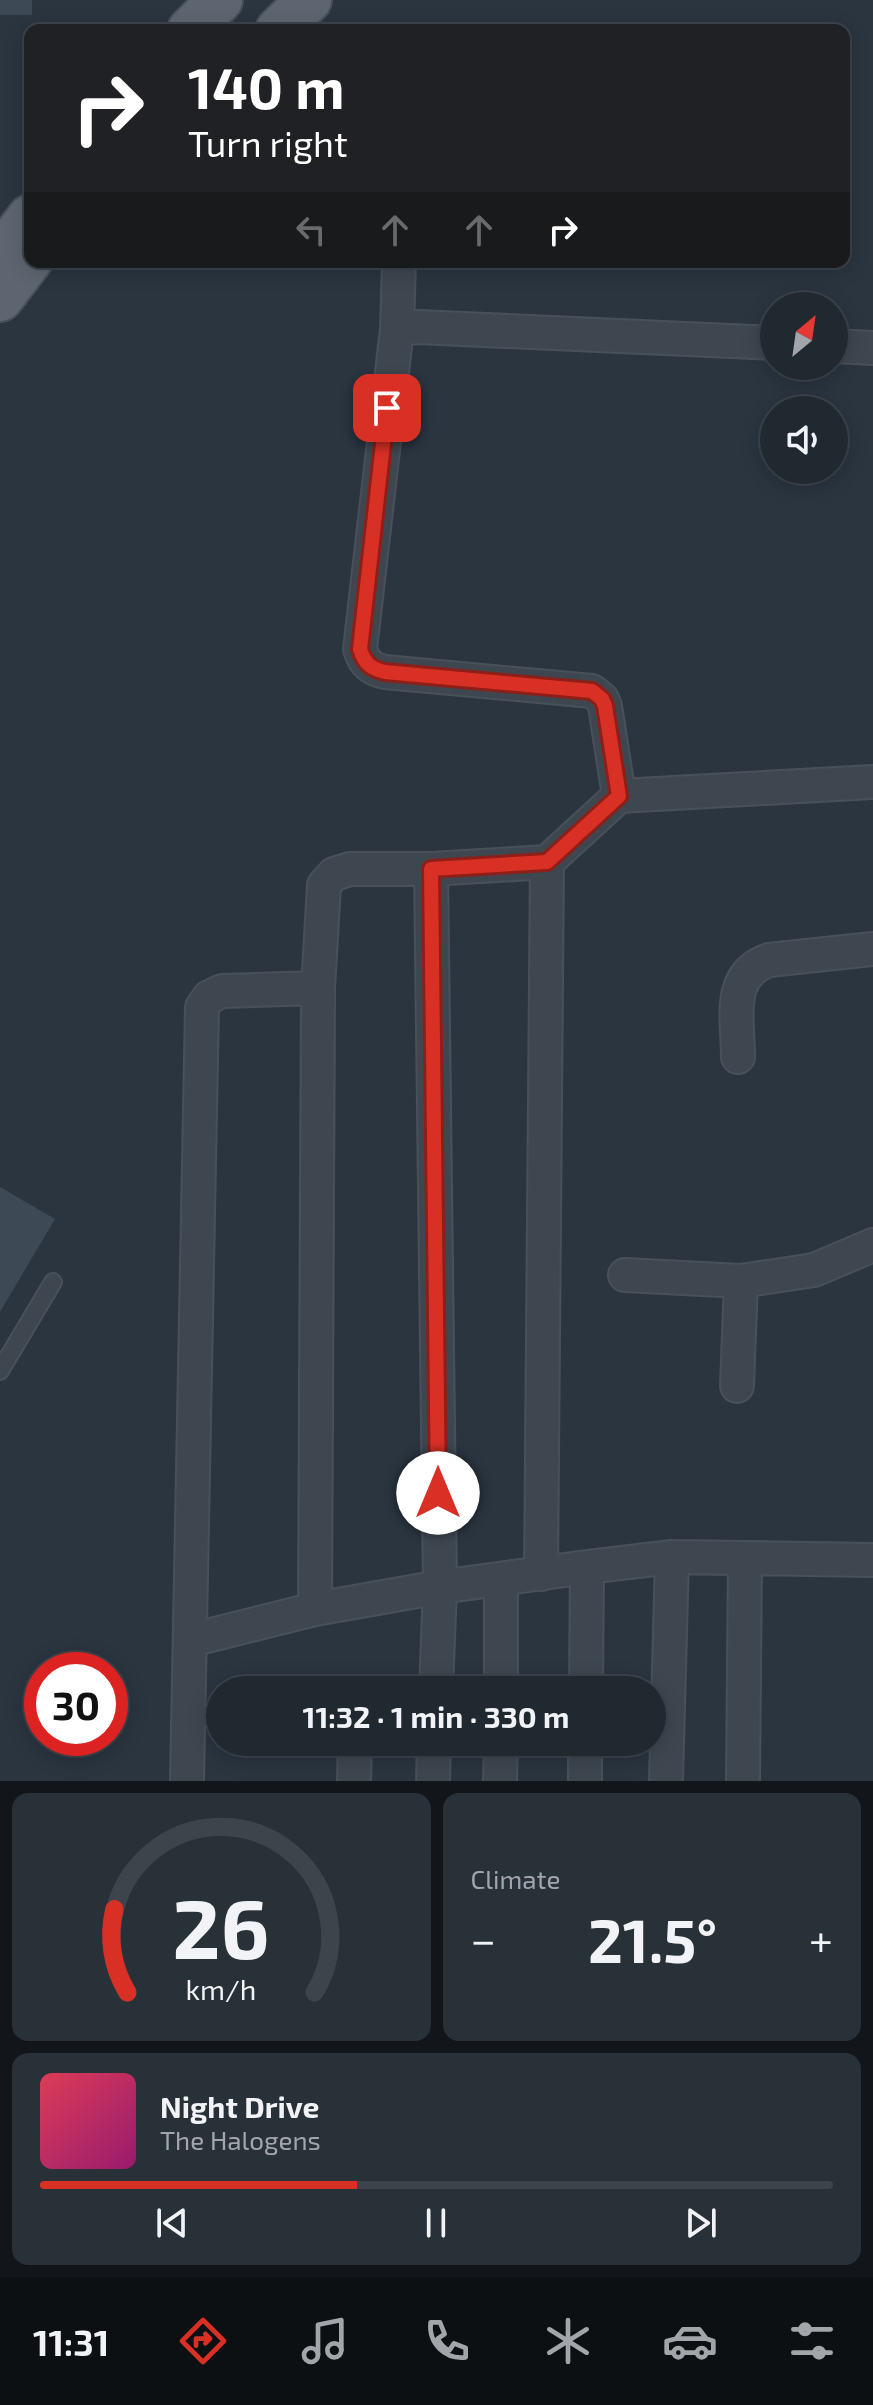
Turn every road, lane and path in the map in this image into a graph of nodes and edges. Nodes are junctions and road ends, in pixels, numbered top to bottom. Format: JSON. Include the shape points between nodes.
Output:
{"nodes":[{"id":1,"x":190,"y":0,"type":"edge"},
{"id":2,"x":220,"y":0,"type":"edge"},
{"id":3,"x":281,"y":0,"type":"edge"},
{"id":4,"x":309,"y":0,"type":"edge"},
{"id":5,"x":172,"y":24,"type":"edge"},
{"id":6,"x":196,"y":24,"type":"edge"},
{"id":7,"x":257,"y":24,"type":"edge"},
{"id":8,"x":284,"y":24,"type":"edge"},
{"id":9,"x":15,"y":241,"type":"edge"},
{"id":10,"x":399,"y":268,"type":"edge"},
{"id":11,"x":0,"y":299,"type":"edge"},
{"id":12,"x":397,"y":329,"type":"junction"},
{"id":13,"x":760,"y":342,"type":"edge"},
{"id":14,"x":848,"y":347,"type":"edge"},
{"id":15,"x":873,"y":348,"type":"edge"},
{"id":16,"x":873,"y":782,"type":"edge"},
{"id":17,"x":619,"y":796,"type":"junction"},
{"id":18,"x":547,"y":862,"type":"junction"},
{"id":19,"x":431,"y":869,"type":"junction"},
{"id":20,"x":873,"y":949,"type":"edge"},
{"id":21,"x":318,"y":988,"type":"junction"},
{"id":22,"x":738,"y":1057,"type":"dead end"},
{"id":23,"x":873,"y":1245,"type":"edge"},
{"id":24,"x":625,"y":1275,"type":"dead end"},
{"id":25,"x":741,"y":1281,"type":"junction"},
{"id":26,"x":53,"y":1282,"type":"dead end"},
{"id":27,"x":0,"y":1371,"type":"edge"},
{"id":28,"x":737,"y":1386,"type":"dead end"},
{"id":29,"x":672,"y":1557,"type":"junction"},
{"id":30,"x":745,"y":1558,"type":"junction"},
{"id":31,"x":873,"y":1560,"type":"edge"},
{"id":32,"x":587,"y":1567,"type":"junction"},
{"id":33,"x":541,"y":1574,"type":"junction"},
{"id":34,"x":501,"y":1580,"type":"junction"},
{"id":35,"x":440,"y":1587,"type":"junction"},
{"id":36,"x":315,"y":1609,"type":"junction"},
{"id":37,"x":191,"y":1640,"type":"junction"},
{"id":38,"x":437,"y":1676,"type":"edge"},
{"id":39,"x":501,"y":1676,"type":"edge"},
{"id":40,"x":586,"y":1676,"type":"edge"},
{"id":41,"x":355,"y":1756,"type":"edge"},
{"id":42,"x":434,"y":1756,"type":"edge"},
{"id":43,"x":501,"y":1756,"type":"edge"},
{"id":44,"x":585,"y":1756,"type":"edge"},
{"id":45,"x":187,"y":1781,"type":"edge"},
{"id":46,"x":354,"y":1781,"type":"edge"},
{"id":47,"x":433,"y":1781,"type":"edge"},
{"id":48,"x":500,"y":1781,"type":"edge"},
{"id":49,"x":585,"y":1781,"type":"edge"},
{"id":50,"x":666,"y":1781,"type":"edge"},
{"id":51,"x":743,"y":1781,"type":"edge"}],
"edges":[{"from":1,"to":5,"type":"main road"},
{"from":2,"to":6,"type":"main road"},
{"from":3,"to":7,"type":"main road"},
{"from":4,"to":8,"type":"main road"},
{"from":9,"to":11,"type":"main road"},
{"from":10,"to":12,"type":"street"},
{"from":12,"to":13,"type":"street"},
{"from":12,"to":17,"type":"street","via":[[360,649],[363,659],[385,672],[592,691],[605,706]]},
{"from":14,"to":15,"type":"street"},
{"from":16,"to":17,"type":"street"},
{"from":17,"to":18,"type":"street"},
{"from":18,"to":19,"type":"street"},
{"from":18,"to":33,"type":"street"},
{"from":19,"to":21,"type":"street","via":[[350,869],[334,874],[324,885]]},
{"from":19,"to":35,"type":"street"},
{"from":20,"to":22,"type":"street","via":[[755,965],[740,982]]},
{"from":21,"to":36,"type":"street"},
{"from":21,"to":37,"type":"street","via":[[222,991],[202,1007]]},
{"from":23,"to":25,"type":"street","via":[[814,1270]]},
{"from":24,"to":25,"type":"street"},
{"from":25,"to":28,"type":"street"},
{"from":26,"to":27,"type":"lane"},
{"from":29,"to":30,"type":"street"},
{"from":29,"to":32,"type":"street"},
{"from":29,"to":50,"type":"street"},
{"from":30,"to":31,"type":"street"},
{"from":30,"to":51,"type":"street"},
{"from":32,"to":33,"type":"street"},
{"from":32,"to":40,"type":"street"},
{"from":33,"to":34,"type":"street"},
{"from":34,"to":35,"type":"street"},
{"from":34,"to":39,"type":"street"},
{"from":35,"to":36,"type":"street"},
{"from":35,"to":38,"type":"street"},
{"from":36,"to":37,"type":"street"},
{"from":37,"to":45,"type":"street"},
{"from":41,"to":46,"type":"street"},
{"from":42,"to":47,"type":"street"},
{"from":43,"to":48,"type":"street"},
{"from":44,"to":49,"type":"street"}]}
